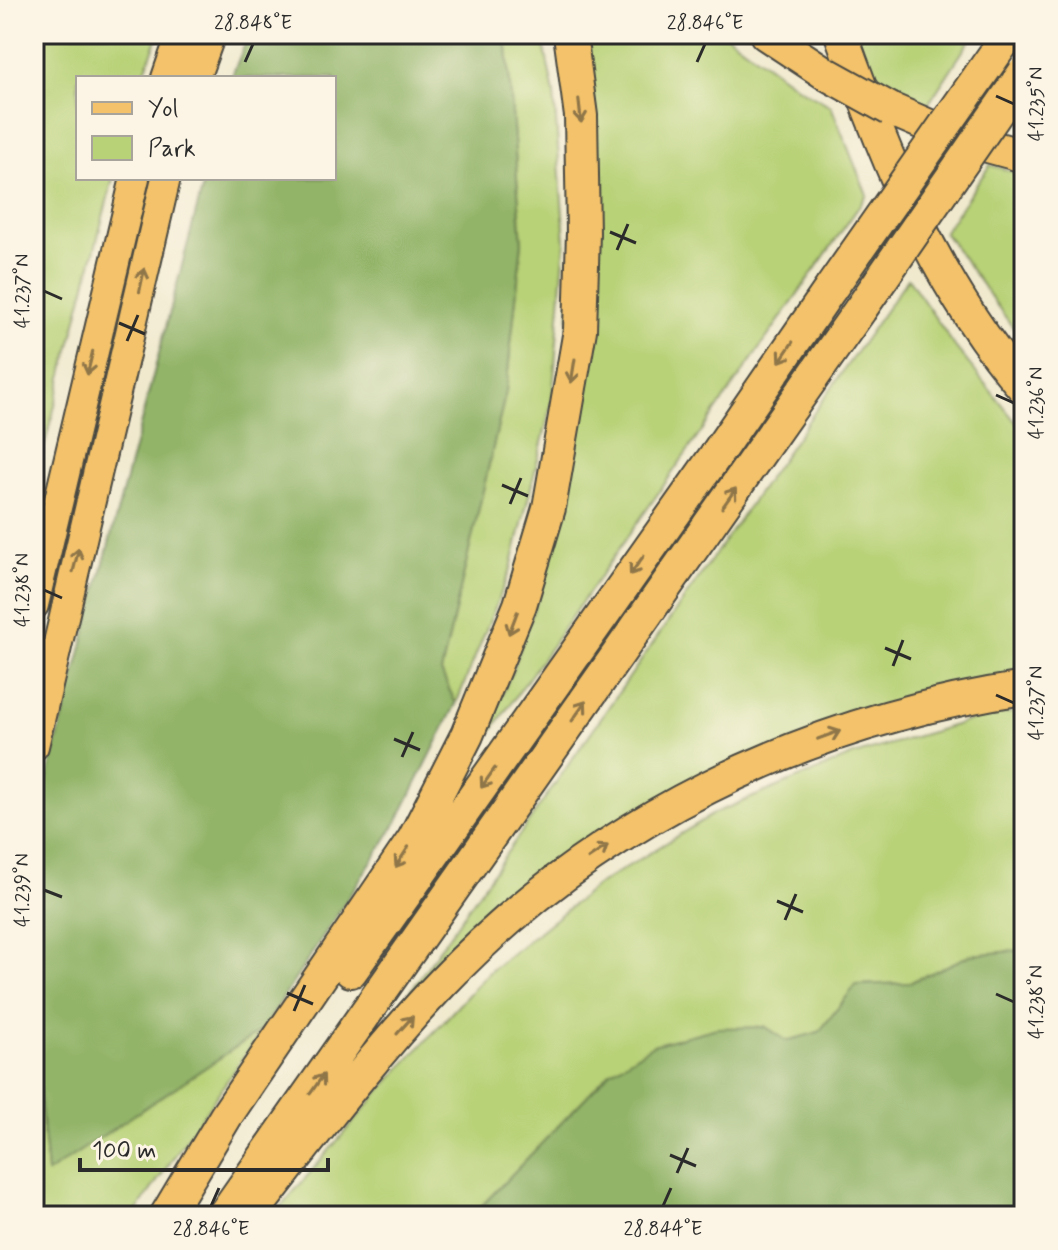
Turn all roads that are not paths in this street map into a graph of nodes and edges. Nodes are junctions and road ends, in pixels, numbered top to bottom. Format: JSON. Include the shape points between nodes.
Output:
{"nodes":[{"id":1,"x":181,"y":34,"type":"edge"},
{"id":2,"x":211,"y":34,"type":"edge"},
{"id":3,"x":570,"y":34,"type":"edge"},
{"id":4,"x":766,"y":34,"type":"edge"},
{"id":5,"x":841,"y":34,"type":"edge"},
{"id":6,"x":1009,"y":34,"type":"edge"},
{"id":7,"x":1024,"y":73,"type":"edge"},
{"id":8,"x":167,"y":76,"type":"edge"},
{"id":9,"x":196,"y":76,"type":"edge"},
{"id":10,"x":1024,"y":156,"type":"edge"},
{"id":11,"x":135,"y":180,"type":"edge"},
{"id":12,"x":166,"y":180,"type":"edge"},
{"id":13,"x":1024,"y":388,"type":"edge"},
{"id":14,"x":34,"y":605,"type":"edge"},
{"id":15,"x":1024,"y":688,"type":"edge"},
{"id":16,"x":34,"y":746,"type":"edge"},
{"id":17,"x":167,"y":1214,"type":"edge"},
{"id":18,"x":223,"y":1216,"type":"edge"},
{"id":19,"x":250,"y":1216,"type":"edge"}],
"edges":[{"from":1,"to":8,"type":"main road"},
{"from":2,"to":9,"type":"main road"},
{"from":3,"to":17,"type":"highway","one_way":true,"via":[[581,116],[580,330],[549,508],[520,605],[467,735],[414,839],[226,1116]]},
{"from":4,"to":10,"type":"highway","bridge":true,"via":[[890,109],[955,137]]},
{"from":5,"to":13,"type":"highway","via":[[876,132],[930,252]]},
{"from":6,"to":17,"type":"highway","one_way":true,"bridge":true,"via":[[215,1166]]},
{"from":18,"to":7,"type":"highway","one_way":true,"bridge":true},
{"from":11,"to":14,"type":"main road","one_way":true},
{"from":16,"to":12,"type":"main road","one_way":true},
{"from":19,"to":15,"type":"highway","one_way":true,"via":[[442,983],[509,918],[634,827],[747,768],[848,728],[967,696]]}]}
